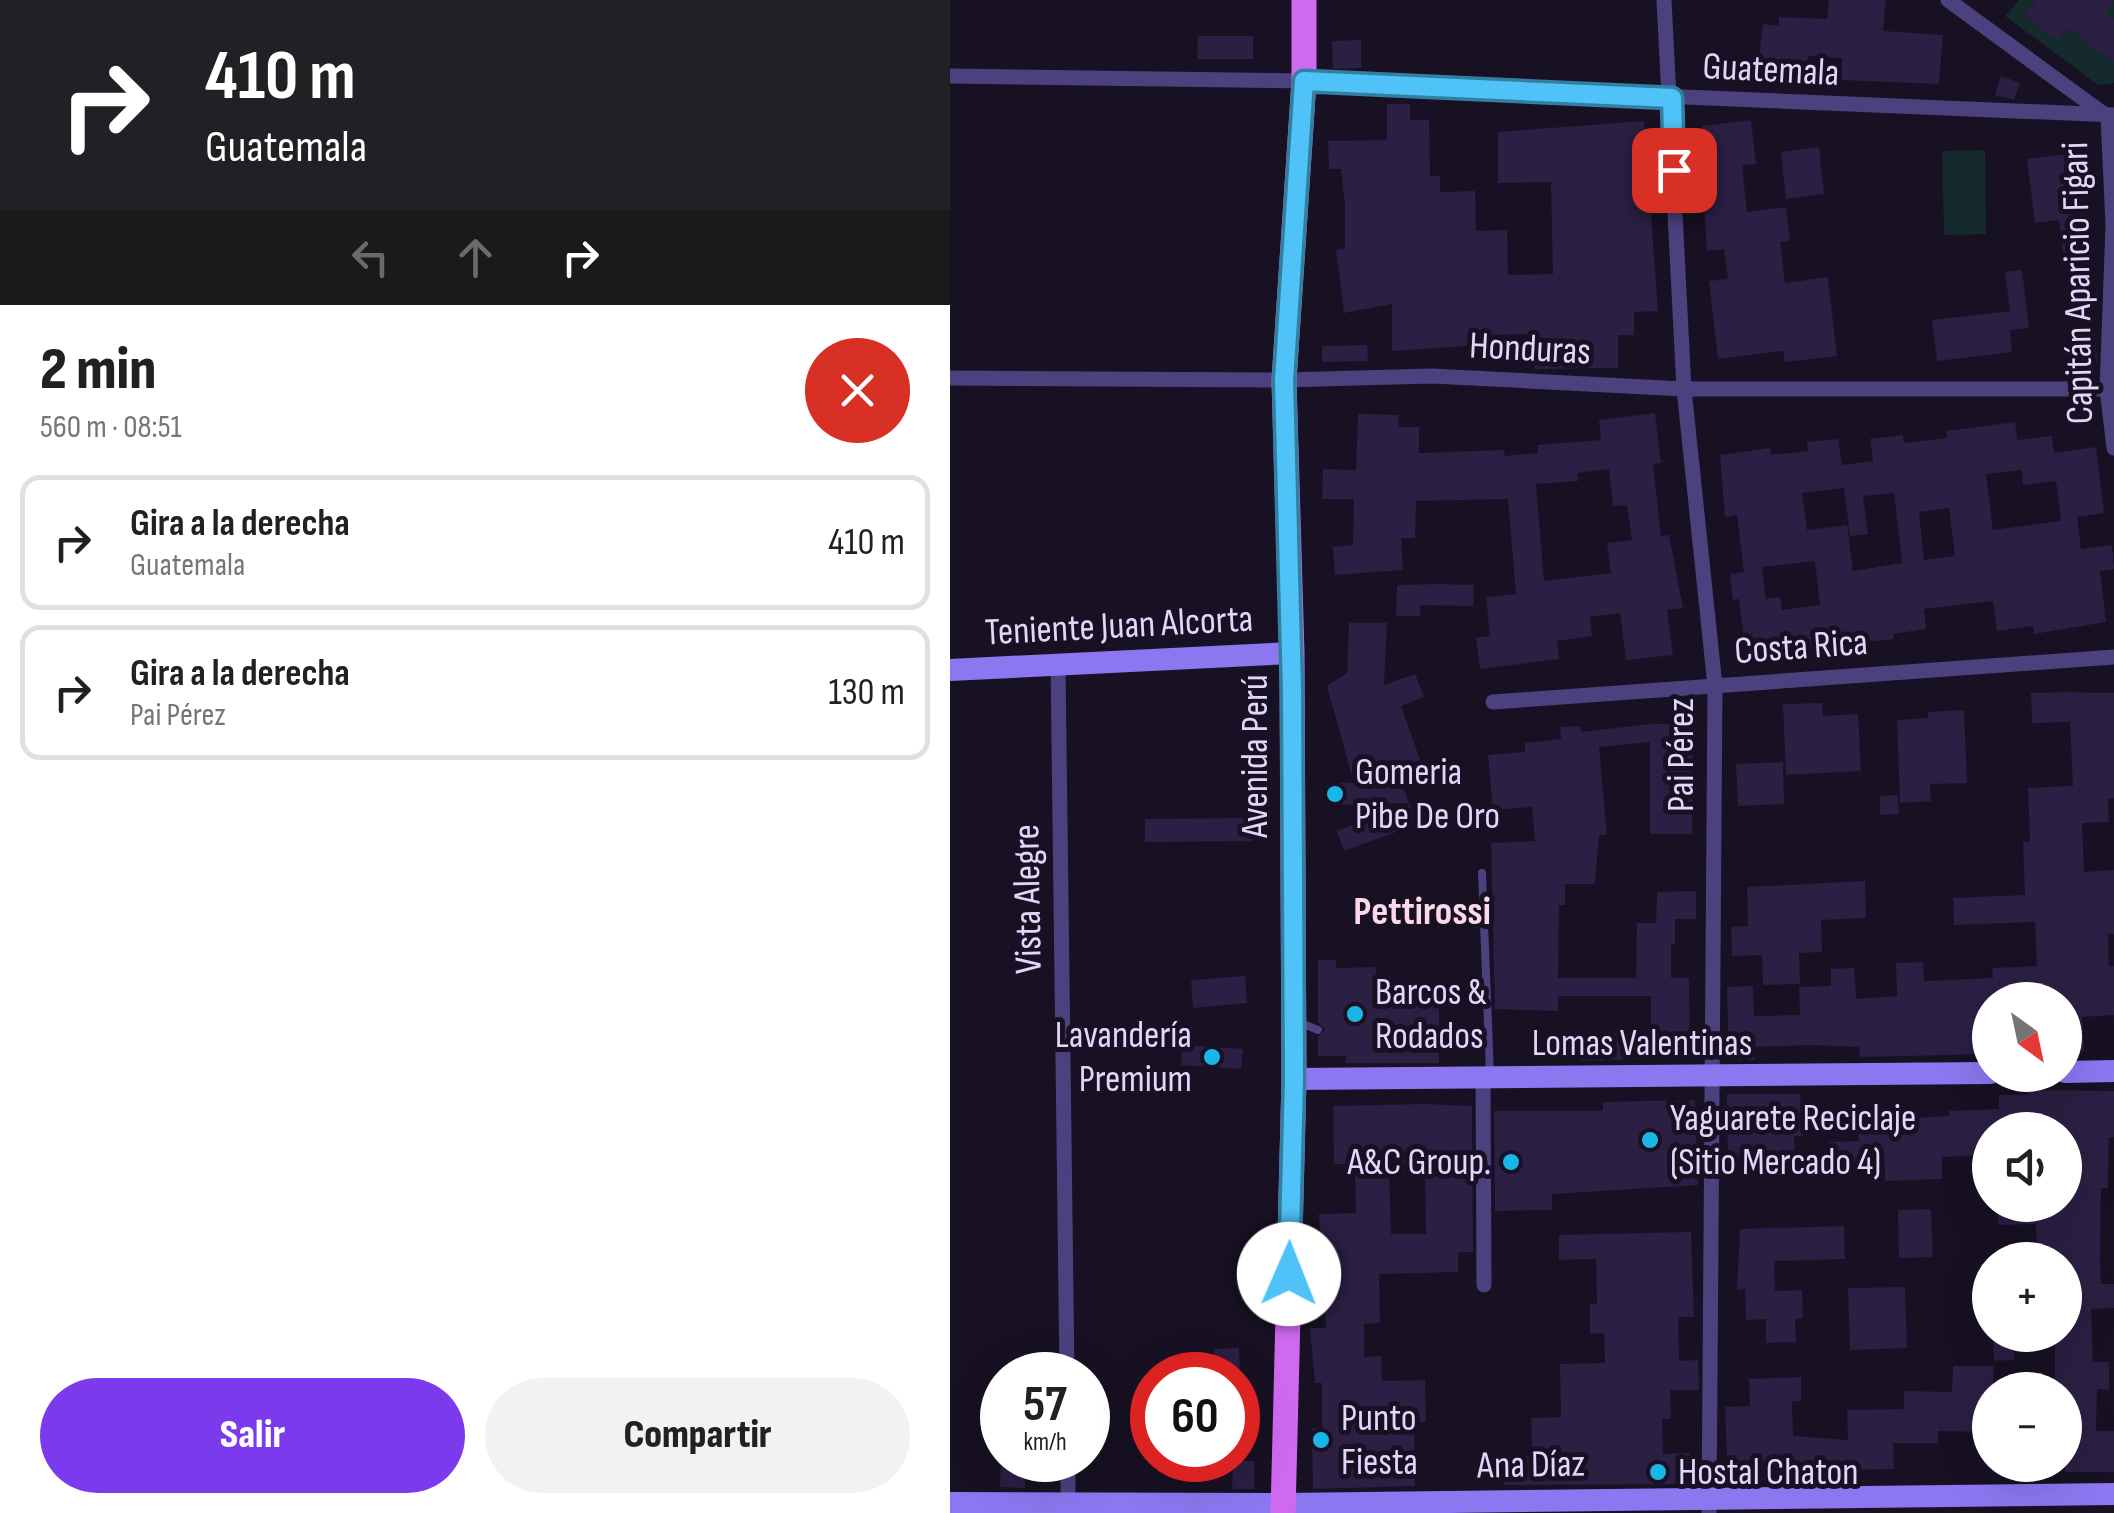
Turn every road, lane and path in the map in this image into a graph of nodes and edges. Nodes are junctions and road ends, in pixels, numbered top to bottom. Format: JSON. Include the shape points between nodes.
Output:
{"nodes":[{"id":1,"x":1304,"y":0,"type":"edge"},
{"id":2,"x":1664,"y":0,"type":"edge"},
{"id":3,"x":1948,"y":0,"type":"edge"},
{"id":4,"x":950,"y":76,"type":"edge"},
{"id":5,"x":1304,"y":81,"type":"junction"},
{"id":6,"x":1672,"y":98,"type":"junction"},
{"id":7,"x":2111,"y":116,"type":"edge"},
{"id":8,"x":2114,"y":225,"type":"edge"},
{"id":9,"x":950,"y":378,"type":"edge"},
{"id":10,"x":1284,"y":380,"type":"junction"},
{"id":11,"x":1684,"y":389,"type":"junction"},
{"id":12,"x":2107,"y":389,"type":"junction"},
{"id":13,"x":2114,"y":448,"type":"edge"},
{"id":14,"x":1292,"y":653,"type":"junction"},
{"id":15,"x":2114,"y":657,"type":"edge"},
{"id":16,"x":1058,"y":663,"type":"junction"},
{"id":17,"x":950,"y":670,"type":"edge"},
{"id":18,"x":1714,"y":686,"type":"junction"},
{"id":19,"x":1492,"y":702,"type":"dead end"},
{"id":20,"x":1482,"y":872,"type":"dead end"},
{"id":21,"x":2114,"y":1071,"type":"edge"},
{"id":22,"x":2082,"y":1072,"type":"edge"},
{"id":23,"x":1972,"y":1073,"type":"edge"},
{"id":24,"x":1487,"y":1078,"type":"junction"},
{"id":25,"x":1712,"y":1078,"type":"junction"},
{"id":26,"x":1294,"y":1079,"type":"junction"},
{"id":27,"x":1484,"y":1284,"type":"dead end"},
{"id":28,"x":1066,"y":1352,"type":"edge"},
{"id":29,"x":1068,"y":1482,"type":"edge"},
{"id":30,"x":2114,"y":1494,"type":"edge"},
{"id":31,"x":950,"y":1503,"type":"edge"},
{"id":32,"x":1068,"y":1503,"type":"junction"},
{"id":33,"x":1709,"y":1505,"type":"edge"},
{"id":34,"x":1283,"y":1509,"type":"edge"}],
"edges":[{"from":1,"to":5,"type":"main road","name":"Avenida Perú"},
{"from":2,"to":6,"type":"street","name":"Pai Pérez"},
{"from":3,"to":7,"type":"street"},
{"from":4,"to":5,"type":"street","name":"Guatemala"},
{"from":5,"to":6,"type":"street","name":"Guatemala"},
{"from":5,"to":10,"type":"main road","name":"Avenida Perú"},
{"from":6,"to":7,"type":"street","name":"Guatemala"},
{"from":6,"to":11,"type":"street","name":"Pai Pérez"},
{"from":7,"to":8,"type":"street","name":"Capitán Aparicio Figari"},
{"from":8,"to":12,"type":"street","name":"Capitán Aparicio Figari"},
{"from":9,"to":10,"type":"street","name":"Honduras"},
{"from":10,"to":11,"type":"street","name":"Honduras","via":[[1432,376]]},
{"from":10,"to":14,"type":"main road","name":"Avenida Perú"},
{"from":11,"to":12,"type":"street","name":"Honduras"},
{"from":11,"to":18,"type":"street","name":"Pai Pérez"},
{"from":12,"to":13,"type":"street","name":"Capitán Aparicio Figari"},
{"from":14,"to":16,"type":"main road","name":"Teniente Juan Alcorta"},
{"from":14,"to":26,"type":"main road","name":"Avenida Perú","via":[[1306,1025]]},
{"from":15,"to":18,"type":"street","name":"Costa Rica"},
{"from":16,"to":17,"type":"main road","name":"Teniente Juan Alcorta"},
{"from":16,"to":28,"type":"street","name":"Vista Alegre"},
{"from":18,"to":19,"type":"street","name":"Costa Rica"},
{"from":18,"to":25,"type":"street","name":"Pai Pérez"},
{"from":20,"to":24,"type":"lane"},
{"from":21,"to":22,"type":"main road"},
{"from":23,"to":25,"type":"main road","name":"Lomas Valentinas"},
{"from":24,"to":25,"type":"main road","name":"Lomas Valentinas"},
{"from":24,"to":26,"type":"main road","name":"Lomas Valentinas","via":[[1366,1071]]},
{"from":24,"to":27,"type":"street"},
{"from":25,"to":33,"type":"street","name":"Pai Pérez"},
{"from":26,"to":34,"type":"main road","name":"Avenida Perú"},
{"from":29,"to":32,"type":"street"},
{"from":30,"to":33,"type":"main road","name":"Ana Díaz"},
{"from":31,"to":32,"type":"main road","name":"Ana Díaz"},
{"from":32,"to":34,"type":"main road","name":"Ana Díaz"},
{"from":33,"to":34,"type":"main road","name":"Ana Díaz"}]}
